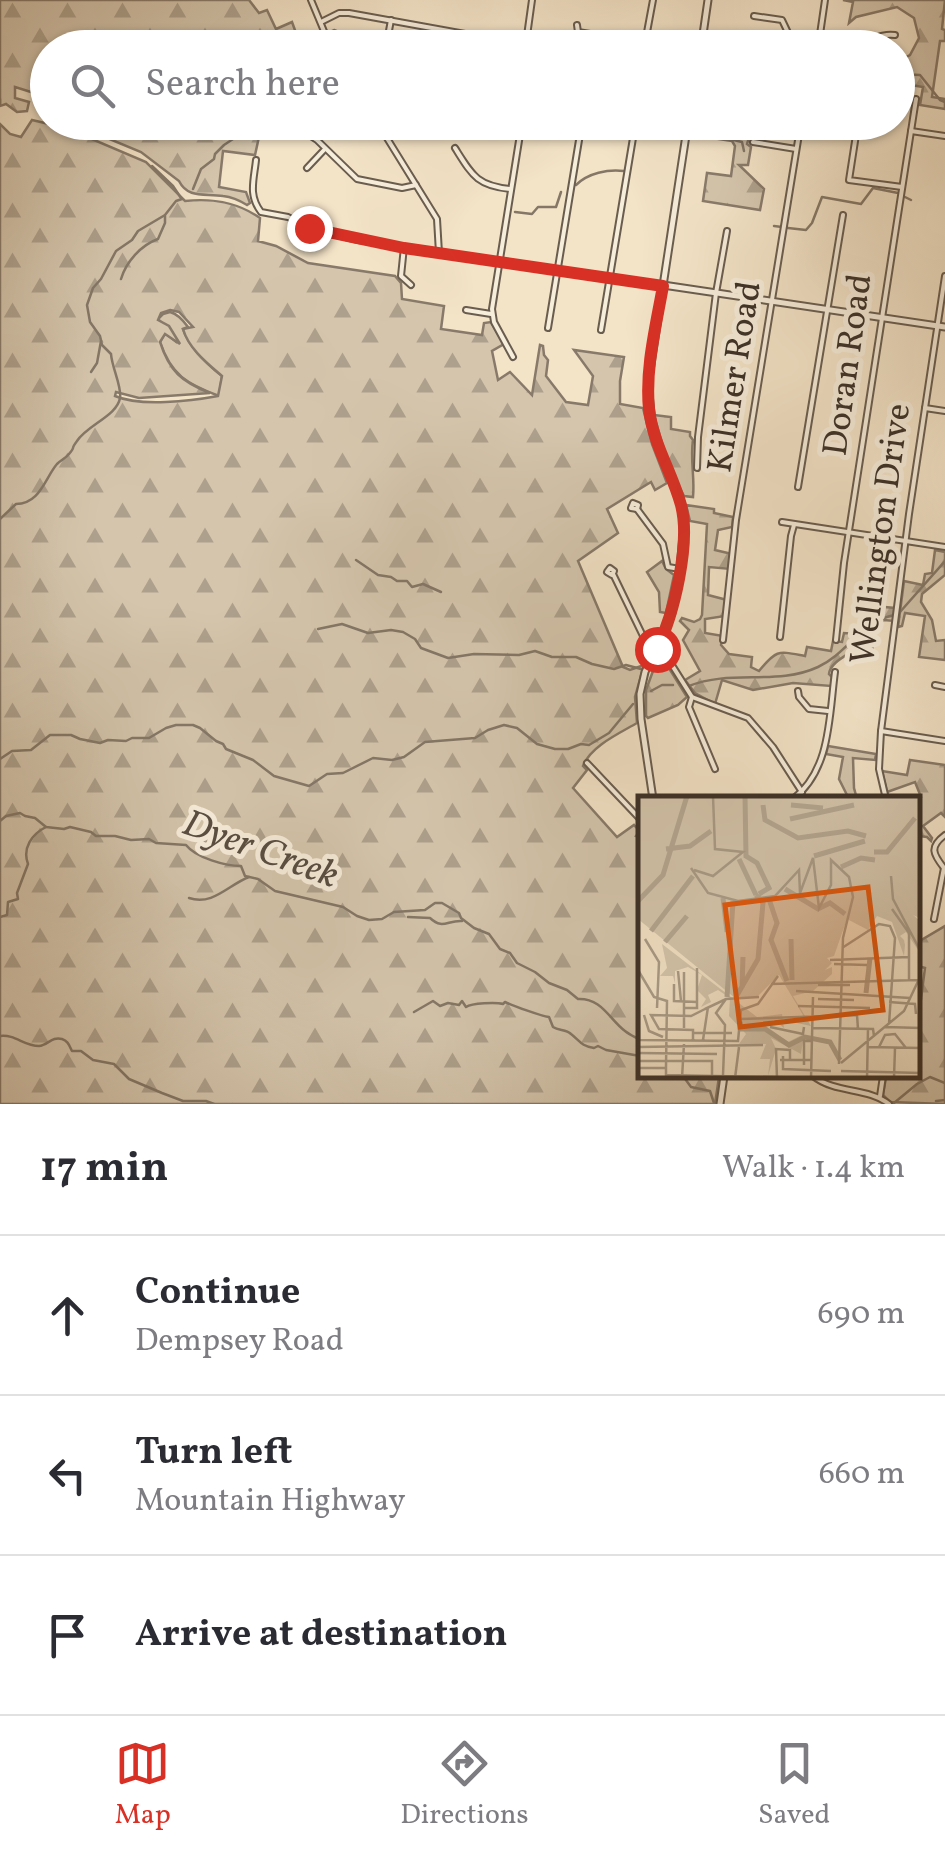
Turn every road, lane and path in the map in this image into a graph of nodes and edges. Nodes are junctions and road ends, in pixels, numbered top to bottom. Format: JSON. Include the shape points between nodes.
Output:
{"nodes":[{"id":1,"x":311,"y":0,"type":"edge"},
{"id":2,"x":532,"y":0,"type":"edge"},
{"id":3,"x":653,"y":0,"type":"edge"},
{"id":4,"x":707,"y":0,"type":"edge"},
{"id":5,"x":825,"y":0,"type":"edge"},
{"id":6,"x":754,"y":16,"type":"dead end"},
{"id":7,"x":390,"y":20,"type":"junction"},
{"id":8,"x":320,"y":22,"type":"junction"},
{"id":9,"x":576,"y":26,"type":"dead end"},
{"id":10,"x":323,"y":30,"type":"edge"},
{"id":11,"x":389,"y":30,"type":"edge"},
{"id":12,"x":442,"y":30,"type":"edge"},
{"id":13,"x":528,"y":30,"type":"edge"},
{"id":14,"x":577,"y":30,"type":"edge"},
{"id":15,"x":647,"y":30,"type":"edge"},
{"id":16,"x":703,"y":30,"type":"edge"},
{"id":17,"x":787,"y":30,"type":"edge"},
{"id":18,"x":821,"y":30,"type":"edge"},
{"id":19,"x":916,"y":99,"type":"dead end"},
{"id":20,"x":915,"y":106,"type":"edge"},
{"id":21,"x":915,"y":132,"type":"edge"},
{"id":22,"x":945,"y":136,"type":"edge"},
{"id":23,"x":315,"y":140,"type":"edge"},
{"id":24,"x":389,"y":140,"type":"edge"},
{"id":25,"x":519,"y":140,"type":"edge"},
{"id":26,"x":579,"y":140,"type":"edge"},
{"id":27,"x":632,"y":140,"type":"edge"},
{"id":28,"x":685,"y":140,"type":"edge"},
{"id":29,"x":798,"y":140,"type":"edge"},
{"id":30,"x":855,"y":140,"type":"edge"},
{"id":31,"x":910,"y":140,"type":"edge"},
{"id":32,"x":753,"y":142,"type":"dead end"},
{"id":33,"x":326,"y":148,"type":"junction"},
{"id":34,"x":455,"y":148,"type":"dead end"},
{"id":35,"x":796,"y":149,"type":"junction"},
{"id":36,"x":256,"y":160,"type":"dead end"},
{"id":37,"x":307,"y":168,"type":"dead end"},
{"id":38,"x":416,"y":184,"type":"junction"},
{"id":39,"x":902,"y":187,"type":"junction"},
{"id":40,"x":512,"y":189,"type":"junction"},
{"id":41,"x":843,"y":215,"type":"dead end"},
{"id":42,"x":726,"y":231,"type":"dead end"},
{"id":43,"x":404,"y":248,"type":"junction"},
{"id":44,"x":439,"y":253,"type":"junction"},
{"id":45,"x":500,"y":262,"type":"junction"},
{"id":46,"x":558,"y":270,"type":"junction"},
{"id":47,"x":945,"y":276,"type":"edge"},
{"id":48,"x":610,"y":278,"type":"junction"},
{"id":49,"x":411,"y":286,"type":"dead end"},
{"id":50,"x":663,"y":286,"type":"junction"},
{"id":51,"x":716,"y":293,"type":"junction"},
{"id":52,"x":774,"y":302,"type":"junction"},
{"id":53,"x":466,"y":310,"type":"dead end"},
{"id":54,"x":827,"y":310,"type":"junction"},
{"id":55,"x":492,"y":314,"type":"junction"},
{"id":56,"x":880,"y":318,"type":"junction"},
{"id":57,"x":941,"y":326,"type":"edge"},
{"id":58,"x":548,"y":328,"type":"dead end"},
{"id":59,"x":601,"y":330,"type":"dead end"},
{"id":60,"x":513,"y":357,"type":"dead end"},
{"id":61,"x":924,"y":408,"type":"junction"},
{"id":62,"x":945,"y":411,"type":"edge"},
{"id":63,"x":697,"y":468,"type":"dead end"},
{"id":64,"x":798,"y":486,"type":"dead end"},
{"id":65,"x":636,"y":510,"type":"dead end"},
{"id":66,"x":782,"y":522,"type":"dead end"},
{"id":67,"x":794,"y":525,"type":"junction"},
{"id":68,"x":849,"y":534,"type":"junction"},
{"id":69,"x":905,"y":542,"type":"junction"},
{"id":70,"x":945,"y":548,"type":"edge"},
{"id":71,"x":680,"y":569,"type":"junction"},
{"id":72,"x":613,"y":574,"type":"dead end"},
{"id":73,"x":780,"y":637,"type":"dead end"},
{"id":74,"x":723,"y":640,"type":"dead end"},
{"id":75,"x":836,"y":640,"type":"dead end"},
{"id":76,"x":656,"y":651,"type":"junction"},
{"id":77,"x":835,"y":672,"type":"dead end"},
{"id":78,"x":935,"y":686,"type":"dead end"},
{"id":79,"x":945,"y":687,"type":"edge"},
{"id":80,"x":798,"y":691,"type":"dead end"},
{"id":81,"x":692,"y":697,"type":"junction"},
{"id":82,"x":829,"y":711,"type":"junction"},
{"id":83,"x":881,"y":731,"type":"junction"},
{"id":84,"x":945,"y":741,"type":"edge"},
{"id":85,"x":587,"y":763,"type":"dead end"},
{"id":86,"x":715,"y":769,"type":"dead end"},
{"id":87,"x":802,"y":792,"type":"junction"},
{"id":88,"x":654,"y":796,"type":"edge"},
{"id":89,"x":797,"y":796,"type":"edge"},
{"id":90,"x":885,"y":796,"type":"edge"},
{"id":91,"x":638,"y":816,"type":"edge"},
{"id":92,"x":945,"y":836,"type":"edge"},
{"id":93,"x":944,"y":869,"type":"edge"},
{"id":94,"x":934,"y":919,"type":"dead end"},
{"id":95,"x":724,"y":1079,"type":"edge"},
{"id":96,"x":818,"y":1079,"type":"edge"},
{"id":97,"x":883,"y":1079,"type":"edge"},
{"id":98,"x":880,"y":1096,"type":"junction"},
{"id":99,"x":720,"y":1104,"type":"edge"},
{"id":100,"x":889,"y":1104,"type":"edge"}],
"edges":[{"from":1,"to":8,"type":"street"},
{"from":2,"to":13,"type":"street"},
{"from":3,"to":15,"type":"street"},
{"from":4,"to":16,"type":"street"},
{"from":5,"to":18,"type":"street"},
{"from":6,"to":17,"type":"street","via":[[782,20]]},
{"from":7,"to":8,"type":"street","via":[[342,13]]},
{"from":7,"to":11,"type":"street"},
{"from":7,"to":12,"type":"street"},
{"from":8,"to":10,"type":"street"},
{"from":9,"to":14,"type":"street"},
{"from":19,"to":20,"type":"street","name":"Doran Road"},
{"from":21,"to":22,"type":"street"},
{"from":23,"to":33,"type":"street"},
{"from":24,"to":38,"type":"street"},
{"from":25,"to":40,"type":"street"},
{"from":26,"to":46,"type":"street"},
{"from":27,"to":48,"type":"street"},
{"from":28,"to":50,"type":"street"},
{"from":29,"to":35,"type":"street","name":"Kilmer Road"},
{"from":30,"to":39,"type":"street","via":[[849,180]]},
{"from":31,"to":39,"type":"street","name":"Doran Road"},
{"from":32,"to":35,"type":"street"},
{"from":33,"to":37,"type":"street"},
{"from":33,"to":38,"type":"street","via":[[363,182]]},
{"from":34,"to":40,"type":"street","via":[[478,180]]},
{"from":35,"to":52,"type":"street","name":"Kilmer Road"},
{"from":36,"to":43,"type":"street","via":[[252,194],[261,212]]},
{"from":38,"to":44,"type":"street","via":[[437,219]]},
{"from":39,"to":56,"type":"street","name":"Doran Road"},
{"from":40,"to":45,"type":"street"},
{"from":41,"to":54,"type":"street"},
{"from":42,"to":51,"type":"street"},
{"from":43,"to":44,"type":"street"},
{"from":43,"to":49,"type":"street","via":[[401,276]]},
{"from":44,"to":45,"type":"street"},
{"from":45,"to":46,"type":"street"},
{"from":45,"to":55,"type":"street"},
{"from":46,"to":48,"type":"street"},
{"from":46,"to":58,"type":"street"},
{"from":47,"to":57,"type":"street","name":"Wellington Drive"},
{"from":48,"to":50,"type":"street"},
{"from":48,"to":59,"type":"street"},
{"from":50,"to":51,"type":"street"},
{"from":50,"to":71,"type":"street","via":[[649,406],[682,513]]},
{"from":51,"to":52,"type":"street"},
{"from":51,"to":63,"type":"street"},
{"from":52,"to":54,"type":"street"},
{"from":52,"to":74,"type":"street","name":"Kilmer Road","via":[[736,520]]},
{"from":53,"to":55,"type":"street"},
{"from":54,"to":56,"type":"street"},
{"from":54,"to":64,"type":"street"},
{"from":55,"to":60,"type":"street"},
{"from":56,"to":57,"type":"street"},
{"from":56,"to":68,"type":"street","name":"Doran Road"},
{"from":57,"to":61,"type":"street","name":"Wellington Drive"},
{"from":61,"to":62,"type":"street"},
{"from":61,"to":69,"type":"street","name":"Wellington Drive"},
{"from":65,"to":71,"type":"street","via":[[663,544],[668,567]]},
{"from":66,"to":67,"type":"street"},
{"from":67,"to":68,"type":"street"},
{"from":67,"to":73,"type":"street"},
{"from":68,"to":69,"type":"street"},
{"from":68,"to":75,"type":"street","name":"Doran Road"},
{"from":69,"to":70,"type":"street"},
{"from":69,"to":83,"type":"street","name":"Wellington Drive"},
{"from":71,"to":76,"type":"street"},
{"from":72,"to":76,"type":"street"},
{"from":76,"to":81,"type":"street"},
{"from":76,"to":88,"type":"street","via":[[640,700]]},
{"from":77,"to":82,"type":"street"},
{"from":78,"to":79,"type":"street"},
{"from":80,"to":82,"type":"street","via":[[809,709]]},
{"from":81,"to":86,"type":"street"},
{"from":81,"to":87,"type":"street","via":[[748,718]]},
{"from":82,"to":87,"type":"street","via":[[819,767]]},
{"from":83,"to":84,"type":"street"},
{"from":83,"to":90,"type":"street","name":"Wellington Drive"},
{"from":85,"to":91,"type":"street"},
{"from":87,"to":89,"type":"street"},
{"from":92,"to":93,"type":"street","via":[[934,850]]},
{"from":93,"to":94,"type":"street"},
{"from":95,"to":99,"type":"street"},
{"from":96,"to":98,"type":"street"},
{"from":97,"to":98,"type":"street"},
{"from":98,"to":100,"type":"street"}]}
